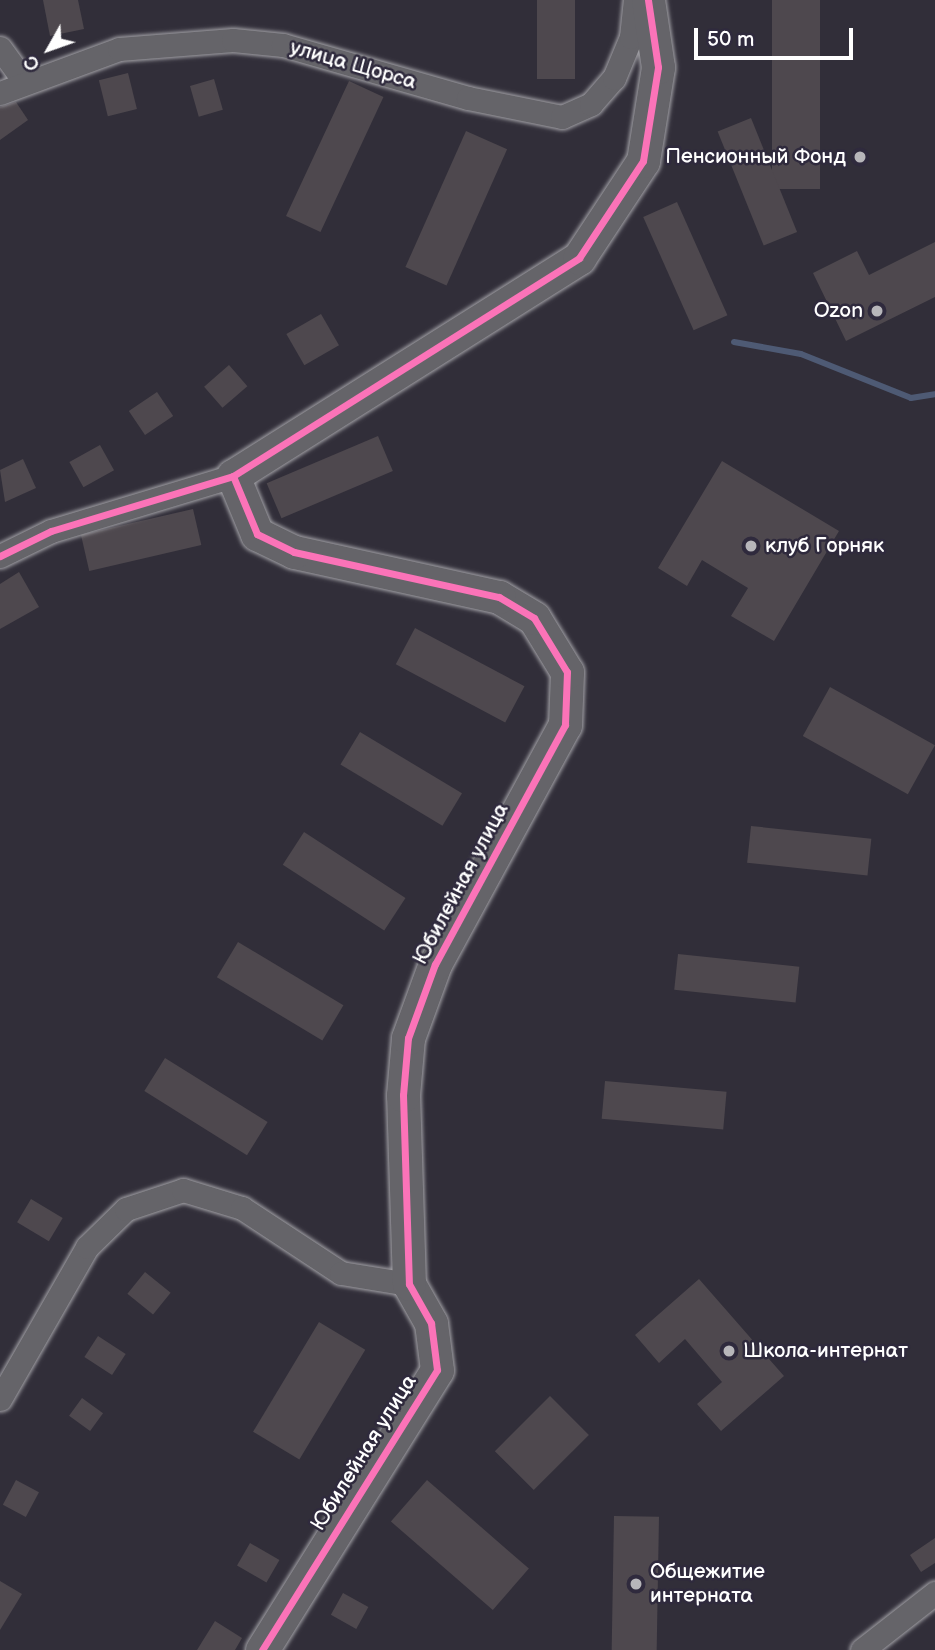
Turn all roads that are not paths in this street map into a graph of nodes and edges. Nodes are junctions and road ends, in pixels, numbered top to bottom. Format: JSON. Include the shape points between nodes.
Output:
{"nodes":[{"id":1,"x":635,"y":0,"type":"edge"},
{"id":2,"x":648,"y":0,"type":"edge"},
{"id":3,"x":0,"y":48,"type":"edge"},
{"id":4,"x":24,"y":80,"type":"junction"},
{"id":5,"x":0,"y":93,"type":"edge"},
{"id":6,"x":233,"y":475,"type":"junction"},
{"id":7,"x":0,"y":556,"type":"edge"},
{"id":8,"x":409,"y":1284,"type":"junction"},
{"id":9,"x":0,"y":1399,"type":"edge"},
{"id":10,"x":935,"y":1593,"type":"edge"},
{"id":11,"x":262,"y":1650,"type":"edge"},
{"id":12,"x":862,"y":1650,"type":"edge"}],
"edges":[{"from":1,"to":4,"type":"street","name":"улица Щорса","via":[[631,37],[614,78],[591,104],[562,117],[468,99],[283,45],[233,40],[119,49]]},
{"from":2,"to":6,"type":"street","via":[[658,67],[643,161],[579,258]]},
{"from":3,"to":4,"type":"street"},
{"from":4,"to":5,"type":"street","name":"улица Щорса"},
{"from":6,"to":7,"type":"street","via":[[51,531]]},
{"from":6,"to":8,"type":"street","name":"Юбилейная улица","via":[[257,534],[294,552],[499,597],[534,618],[567,672],[565,725],[435,964],[408,1038],[403,1095]]},
{"from":8,"to":9,"type":"street","via":[[341,1273],[242,1208],[183,1190],[126,1209],[87,1247]]},
{"from":8,"to":11,"type":"street","name":"Юбилейная улица","via":[[431,1323],[437,1370]]},
{"from":10,"to":12,"type":"street"}]}
